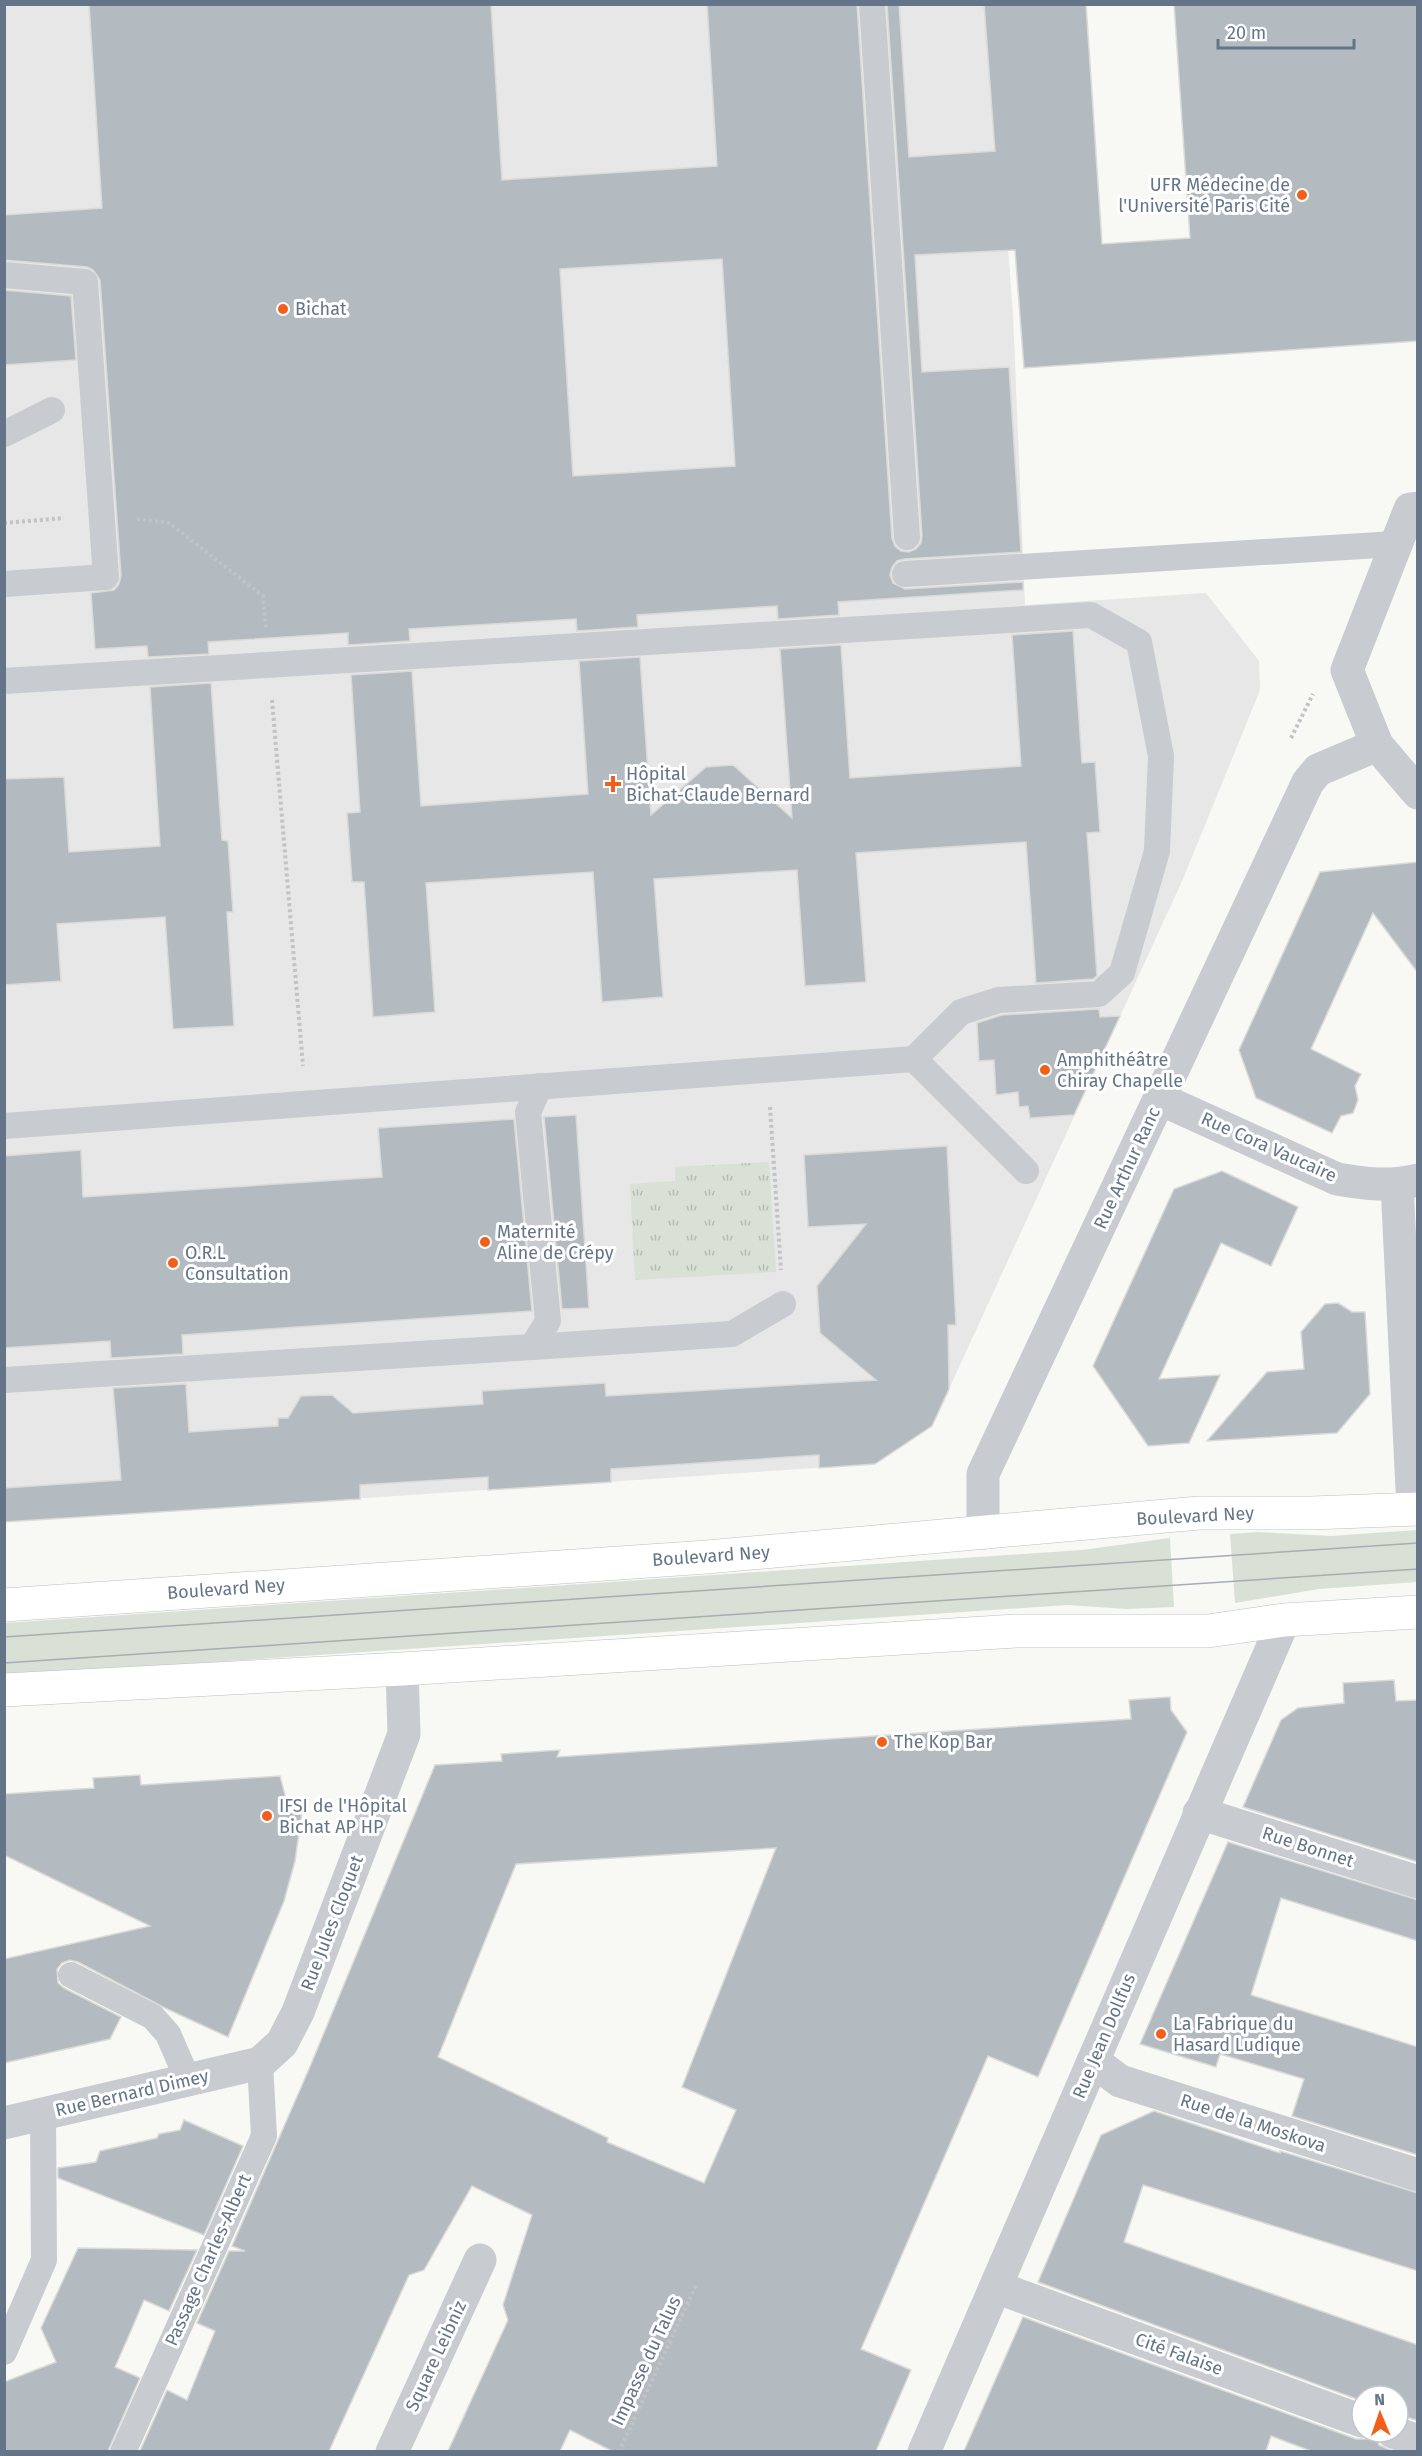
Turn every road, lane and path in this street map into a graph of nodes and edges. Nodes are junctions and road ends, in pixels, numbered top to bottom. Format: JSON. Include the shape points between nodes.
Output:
{"nodes":[{"id":1,"x":872,"y":4,"type":"edge"},
{"id":2,"x":4,"y":275,"type":"edge"},
{"id":3,"x":52,"y":410,"type":"dead end"},
{"id":4,"x":4,"y":434,"type":"edge"},
{"id":5,"x":1418,"y":508,"type":"edge"},
{"id":6,"x":102,"y":515,"type":"junction"},
{"id":7,"x":4,"y":523,"type":"edge"},
{"id":8,"x":907,"y":537,"type":"dead end"},
{"id":9,"x":1395,"y":544,"type":"junction"},
{"id":10,"x":905,"y":574,"type":"dead end"},
{"id":11,"x":4,"y":584,"type":"edge"},
{"id":12,"x":266,"y":631,"type":"dead end"},
{"id":13,"x":4,"y":681,"type":"edge"},
{"id":14,"x":271,"y":690,"type":"dead end"},
{"id":15,"x":1377,"y":745,"type":"junction"},
{"id":16,"x":1418,"y":793,"type":"edge"},
{"id":17,"x":914,"y":1059,"type":"junction"},
{"id":18,"x":766,"y":1069,"type":"junction"},
{"id":19,"x":540,"y":1086,"type":"junction"},
{"id":20,"x":1160,"y":1099,"type":"junction"},
{"id":21,"x":306,"y":1103,"type":"junction"},
{"id":22,"x":4,"y":1126,"type":"edge"},
{"id":23,"x":1026,"y":1172,"type":"dead end"},
{"id":24,"x":1407,"y":1183,"type":"edge"},
{"id":25,"x":783,"y":1304,"type":"joint"},
{"id":26,"x":532,"y":1347,"type":"junction"},
{"id":27,"x":4,"y":1380,"type":"edge"},
{"id":28,"x":1415,"y":1509,"type":"edge"},
{"id":29,"x":982,"y":1533,"type":"junction"},
{"id":30,"x":4,"y":1605,"type":"edge"},
{"id":31,"x":1418,"y":1612,"type":"edge"},
{"id":32,"x":1284,"y":1620,"type":"junction"},
{"id":33,"x":402,"y":1669,"type":"junction"},
{"id":34,"x":4,"y":1690,"type":"edge"},
{"id":35,"x":1199,"y":1813,"type":"junction"},
{"id":36,"x":1418,"y":1882,"type":"edge"},
{"id":37,"x":71,"y":1975,"type":"dead end"},
{"id":38,"x":1093,"y":2061,"type":"junction"},
{"id":39,"x":260,"y":2063,"type":"junction"},
{"id":40,"x":188,"y":2080,"type":"junction"},
{"id":41,"x":43,"y":2114,"type":"junction"},
{"id":42,"x":4,"y":2123,"type":"edge"},
{"id":43,"x":1418,"y":2175,"type":"edge"},
{"id":44,"x":480,"y":2260,"type":"dead end"},
{"id":45,"x":697,"y":2283,"type":"dead end"},
{"id":46,"x":996,"y":2287,"type":"junction"},
{"id":47,"x":4,"y":2352,"type":"edge"},
{"id":48,"x":1350,"y":2417,"type":"edge"},
{"id":49,"x":123,"y":2451,"type":"edge"},
{"id":50,"x":392,"y":2451,"type":"edge"},
{"id":51,"x":619,"y":2451,"type":"edge"},
{"id":52,"x":924,"y":2451,"type":"edge"}],
"edges":[{"from":1,"to":8,"type":"lane"},
{"from":2,"to":6,"type":"lane","via":[[85,282]]},
{"from":3,"to":4,"type":"lane"},
{"from":5,"to":9,"type":"street","via":[[1410,509]]},
{"from":6,"to":7,"type":"path"},
{"from":6,"to":11,"type":"lane","via":[[106,577]]},
{"from":6,"to":12,"type":"path","via":[[169,523],[263,596]]},
{"from":9,"to":10,"type":"lane"},
{"from":9,"to":15,"type":"street","via":[[1347,670]]},
{"from":13,"to":17,"type":"lane","via":[[1091,615],[1139,642],[1161,756],[1157,851],[1122,973],[1099,994],[999,1000],[961,1012]]},
{"from":14,"to":21,"type":"path"},
{"from":15,"to":16,"type":"street"},
{"from":15,"to":20,"type":"street","name":"Rue Arthur Ranc","via":[[1318,770],[1308,782]]},
{"from":17,"to":18,"type":"lane"},
{"from":17,"to":23,"type":"lane"},
{"from":18,"to":19,"type":"lane"},
{"from":18,"to":25,"type":"path"},
{"from":19,"to":21,"type":"lane"},
{"from":19,"to":26,"type":"lane","via":[[528,1112],[548,1321]]},
{"from":20,"to":24,"type":"street","name":"Rue Cora Vaucaire","via":[[1337,1179],[1364,1184]]},
{"from":20,"to":29,"type":"street","name":"Rue Arthur Ranc","via":[[983,1474]]},
{"from":21,"to":22,"type":"lane"},
{"from":24,"to":28,"type":"street"},
{"from":25,"to":26,"type":"lane","via":[[732,1334]]},
{"from":26,"to":27,"type":"lane"},
{"from":28,"to":29,"type":"main road","name":"Boulevard Ney","via":[[1199,1513]]},
{"from":29,"to":30,"type":"main road","name":"Boulevard Ney","via":[[707,1557]]},
{"from":31,"to":32,"type":"main road"},
{"from":32,"to":33,"type":"main road","via":[[1208,1631],[1016,1631]]},
{"from":32,"to":35,"type":"street","name":"Rue Jean Dollfus"},
{"from":33,"to":34,"type":"main road"},
{"from":33,"to":39,"type":"street","name":"Rue Jules Cloquet","via":[[404,1734],[298,2012],[282,2043]]},
{"from":35,"to":36,"type":"street","name":"Rue Bonnet"},
{"from":35,"to":38,"type":"street","name":"Rue Jean Dollfus"},
{"from":37,"to":40,"type":"lane","via":[[153,2018],[168,2034]]},
{"from":38,"to":43,"type":"street","name":"Rue de la Moskova","via":[[1120,2081]]},
{"from":38,"to":46,"type":"street","name":"Rue Jean Dollfus"},
{"from":39,"to":40,"type":"street","name":"Rue Bernard Dimey"},
{"from":39,"to":49,"type":"lane","name":"Passage Charles-Albert","via":[[264,2136]]},
{"from":40,"to":41,"type":"street","name":"Rue Bernard Dimey"},
{"from":41,"to":42,"type":"street","name":"Rue Bernard Dimey"},
{"from":41,"to":47,"type":"lane","via":[[44,2260]]},
{"from":44,"to":50,"type":"street","name":"Square Leibniz"},
{"from":45,"to":51,"type":"path","name":"Impasse du Talus"},
{"from":46,"to":48,"type":"street","name":"Cité Falaise"},
{"from":46,"to":52,"type":"street","name":"Rue Jean Dollfus"}]}
